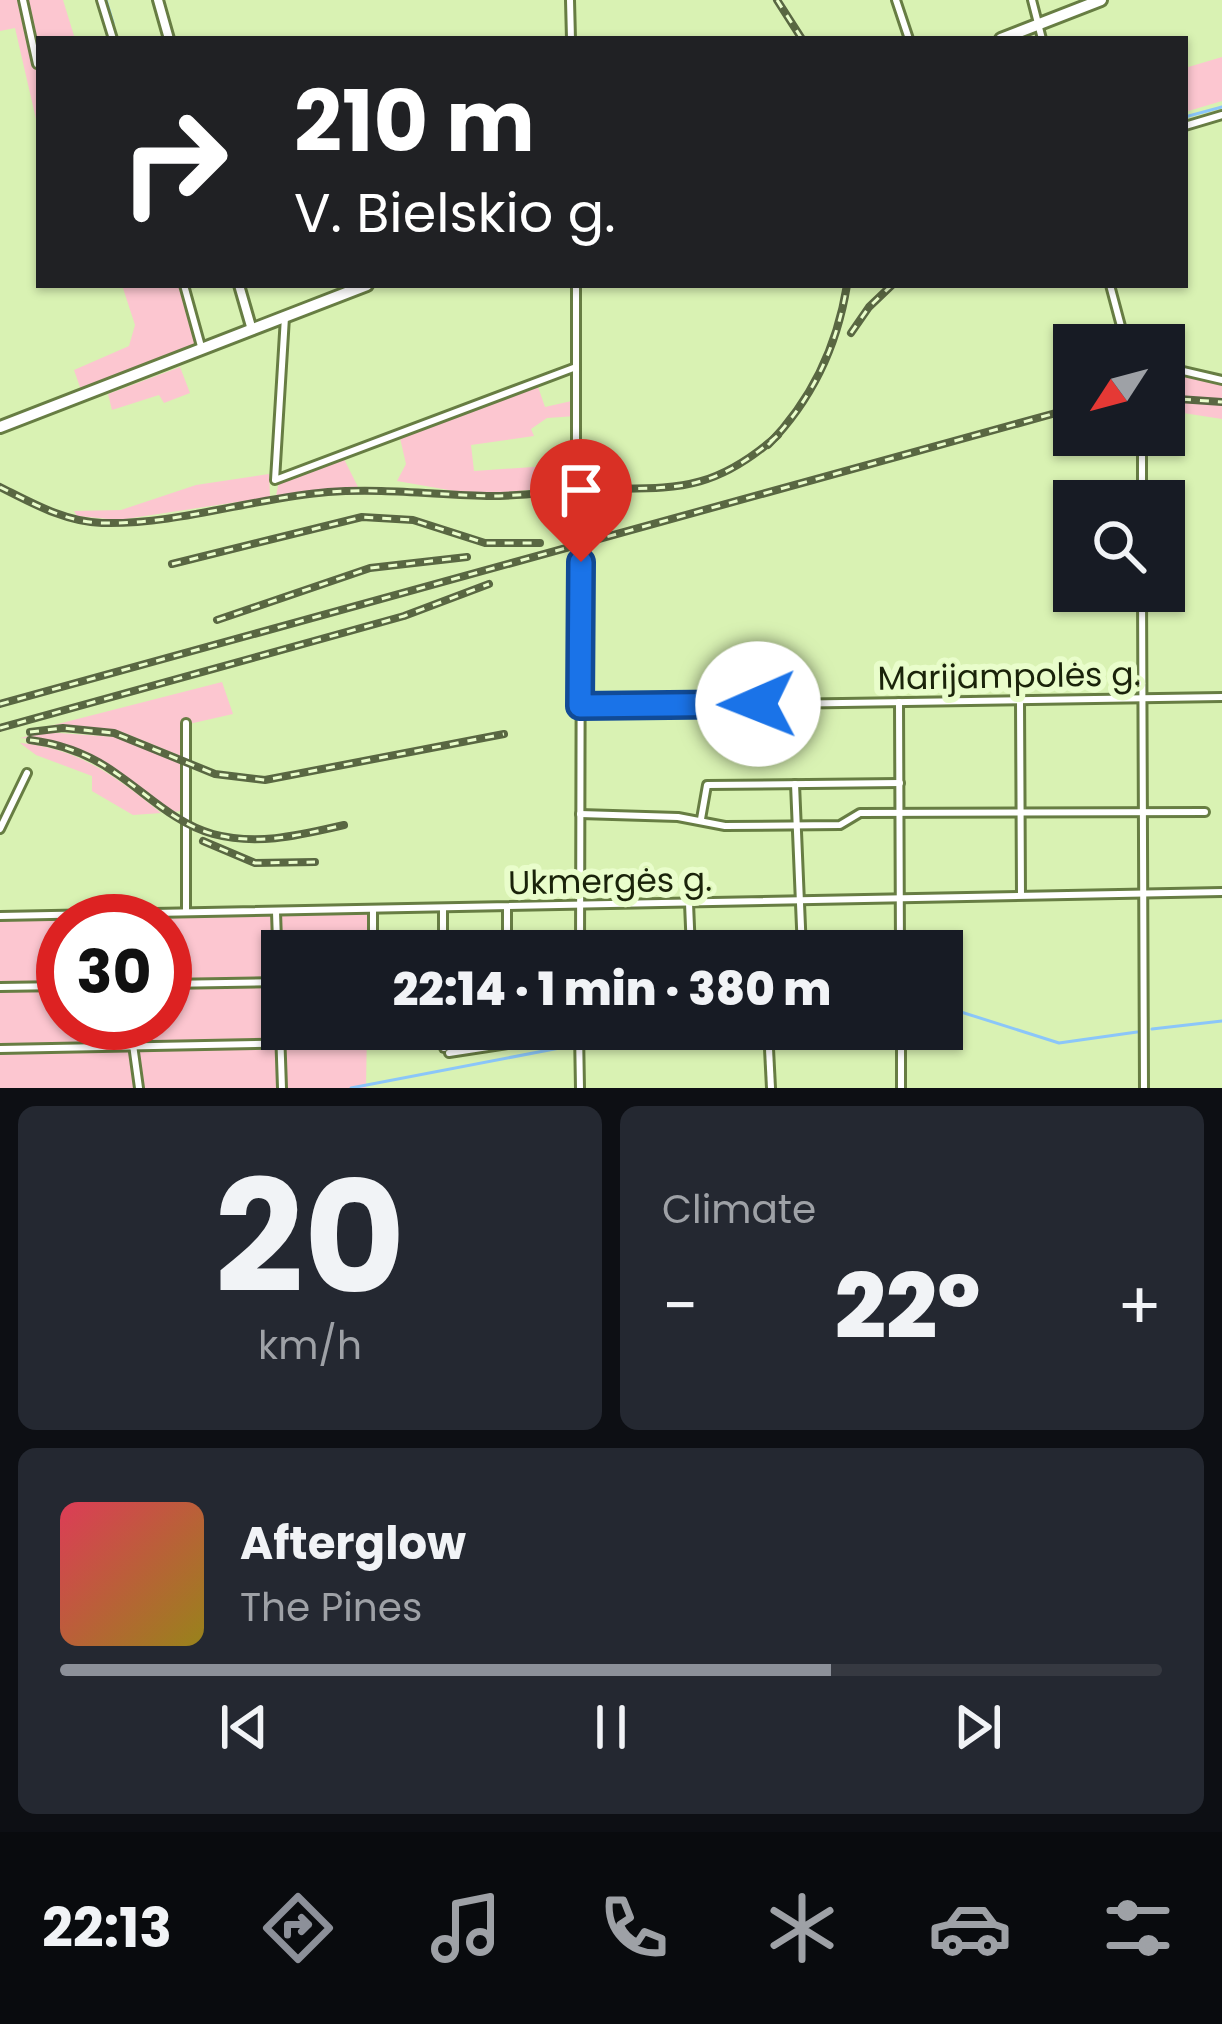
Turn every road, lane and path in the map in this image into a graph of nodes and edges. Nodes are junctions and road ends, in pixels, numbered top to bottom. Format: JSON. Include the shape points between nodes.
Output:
{"nodes":[{"id":1,"x":23,"y":0,"type":"edge"},
{"id":2,"x":101,"y":0,"type":"edge"},
{"id":3,"x":158,"y":0,"type":"edge"},
{"id":4,"x":570,"y":0,"type":"edge"},
{"id":5,"x":896,"y":0,"type":"edge"},
{"id":6,"x":1032,"y":0,"type":"edge"},
{"id":7,"x":1101,"y":0,"type":"edge"},
{"id":8,"x":1038,"y":24,"type":"junction"},
{"id":9,"x":112,"y":36,"type":"edge"},
{"id":10,"x":168,"y":36,"type":"edge"},
{"id":11,"x":571,"y":36,"type":"edge"},
{"id":12,"x":908,"y":36,"type":"edge"},
{"id":13,"x":1008,"y":36,"type":"edge"},
{"id":14,"x":1041,"y":36,"type":"edge"},
{"id":15,"x":36,"y":59,"type":"edge"},
{"id":16,"x":1222,"y":116,"type":"edge"},
{"id":17,"x":1188,"y":125,"type":"edge"},
{"id":18,"x":185,"y":288,"type":"edge"},
{"id":19,"x":240,"y":288,"type":"edge"},
{"id":20,"x":360,"y":288,"type":"edge"},
{"id":21,"x":575,"y":288,"type":"edge"},
{"id":22,"x":1111,"y":288,"type":"edge"},
{"id":23,"x":285,"y":317,"type":"junction"},
{"id":24,"x":1120,"y":324,"type":"edge"},
{"id":25,"x":252,"y":330,"type":"junction"},
{"id":26,"x":202,"y":350,"type":"junction"},
{"id":27,"x":575,"y":367,"type":"junction"},
{"id":28,"x":1185,"y":371,"type":"edge"},
{"id":29,"x":1222,"y":380,"type":"edge"},
{"id":30,"x":0,"y":427,"type":"edge"},
{"id":31,"x":576,"y":526,"type":"dead end"},
{"id":32,"x":581,"y":562,"type":"dead end"},
{"id":33,"x":1142,"y":612,"type":"edge"},
{"id":34,"x":1143,"y":697,"type":"junction"},
{"id":35,"x":1222,"y":697,"type":"edge"},
{"id":36,"x":1020,"y":701,"type":"junction"},
{"id":37,"x":898,"y":702,"type":"junction"},
{"id":38,"x":580,"y":706,"type":"junction"},
{"id":39,"x":186,"y":724,"type":"dead end"},
{"id":40,"x":27,"y":773,"type":"dead end"},
{"id":41,"x":900,"y":783,"type":"junction"},
{"id":42,"x":795,"y":784,"type":"junction"},
{"id":43,"x":1144,"y":810,"type":"junction"},
{"id":44,"x":1205,"y":812,"type":"dead end"},
{"id":45,"x":899,"y":813,"type":"junction"},
{"id":46,"x":1018,"y":813,"type":"junction"},
{"id":47,"x":580,"y":814,"type":"junction"},
{"id":48,"x":701,"y":819,"type":"junction"},
{"id":49,"x":798,"y":825,"type":"junction"},
{"id":50,"x":0,"y":829,"type":"edge"},
{"id":51,"x":1222,"y":892,"type":"edge"},
{"id":52,"x":186,"y":894,"type":"edge"},
{"id":53,"x":1143,"y":894,"type":"junction"},
{"id":54,"x":1021,"y":895,"type":"junction"},
{"id":55,"x":900,"y":897,"type":"junction"},
{"id":56,"x":799,"y":901,"type":"junction"},
{"id":57,"x":689,"y":903,"type":"junction"},
{"id":58,"x":580,"y":905,"type":"junction"},
{"id":59,"x":507,"y":907,"type":"junction"},
{"id":60,"x":443,"y":909,"type":"junction"},
{"id":61,"x":373,"y":911,"type":"junction"},
{"id":62,"x":192,"y":912,"type":"edge"},
{"id":63,"x":276,"y":912,"type":"junction"},
{"id":64,"x":0,"y":916,"type":"edge"},
{"id":65,"x":36,"y":916,"type":"edge"},
{"id":66,"x":277,"y":930,"type":"edge"},
{"id":67,"x":373,"y":930,"type":"edge"},
{"id":68,"x":443,"y":930,"type":"edge"},
{"id":69,"x":507,"y":930,"type":"edge"},
{"id":70,"x":580,"y":930,"type":"edge"},
{"id":71,"x":690,"y":930,"type":"edge"},
{"id":72,"x":801,"y":930,"type":"edge"},
{"id":73,"x":900,"y":930,"type":"edge"},
{"id":74,"x":261,"y":982,"type":"edge"},
{"id":75,"x":192,"y":984,"type":"edge"},
{"id":76,"x":36,"y":986,"type":"edge"},
{"id":77,"x":0,"y":987,"type":"edge"},
{"id":78,"x":261,"y":1045,"type":"edge"},
{"id":79,"x":192,"y":1046,"type":"edge"},
{"id":80,"x":36,"y":1048,"type":"edge"},
{"id":81,"x":0,"y":1049,"type":"edge"},
{"id":82,"x":134,"y":1050,"type":"edge"},
{"id":83,"x":281,"y":1050,"type":"edge"},
{"id":84,"x":580,"y":1050,"type":"edge"},
{"id":85,"x":768,"y":1050,"type":"edge"},
{"id":86,"x":901,"y":1050,"type":"edge"},
{"id":87,"x":139,"y":1088,"type":"edge"},
{"id":88,"x":282,"y":1088,"type":"edge"},
{"id":89,"x":580,"y":1088,"type":"edge"},
{"id":90,"x":771,"y":1088,"type":"edge"},
{"id":91,"x":901,"y":1088,"type":"edge"},
{"id":92,"x":1144,"y":1088,"type":"edge"}],
"edges":[{"from":1,"to":15,"type":"street"},
{"from":2,"to":9,"type":"street"},
{"from":3,"to":10,"type":"main road"},
{"from":4,"to":11,"type":"street"},
{"from":5,"to":12,"type":"street"},
{"from":6,"to":8,"type":"street"},
{"from":7,"to":8,"type":"main road"},
{"from":8,"to":13,"type":"main road"},
{"from":8,"to":14,"type":"street"},
{"from":16,"to":17,"type":"street"},
{"from":18,"to":26,"type":"street"},
{"from":19,"to":25,"type":"main road"},
{"from":20,"to":23,"type":"main road"},
{"from":21,"to":27,"type":"street"},
{"from":22,"to":24,"type":"street"},
{"from":23,"to":25,"type":"main road"},
{"from":23,"to":27,"type":"street","via":[[275,481]]},
{"from":25,"to":26,"type":"main road"},
{"from":26,"to":30,"type":"main road"},
{"from":27,"to":31,"type":"street"},
{"from":28,"to":29,"type":"street"},
{"from":32,"to":38,"type":"street"},
{"from":33,"to":34,"type":"street"},
{"from":34,"to":35,"type":"street","name":"Marijampolės g."},
{"from":34,"to":36,"type":"street","name":"Marijampolės g."},
{"from":34,"to":43,"type":"street"},
{"from":36,"to":37,"type":"street","name":"Marijampolės g."},
{"from":36,"to":46,"type":"street"},
{"from":37,"to":38,"type":"street","name":"Marijampolės g."},
{"from":37,"to":41,"type":"street"},
{"from":38,"to":47,"type":"street"},
{"from":39,"to":52,"type":"street"},
{"from":40,"to":50,"type":"street"},
{"from":41,"to":42,"type":"street"},
{"from":41,"to":45,"type":"street"},
{"from":42,"to":48,"type":"street","via":[[707,785]]},
{"from":42,"to":49,"type":"street"},
{"from":43,"to":44,"type":"street"},
{"from":43,"to":46,"type":"street"},
{"from":43,"to":53,"type":"street"},
{"from":45,"to":46,"type":"street"},
{"from":45,"to":49,"type":"street"},
{"from":45,"to":55,"type":"street"},
{"from":46,"to":54,"type":"street"},
{"from":47,"to":48,"type":"street"},
{"from":47,"to":58,"type":"street"},
{"from":48,"to":49,"type":"street"},
{"from":49,"to":56,"type":"street"},
{"from":51,"to":53,"type":"street","name":"Ukmergės g."},
{"from":53,"to":54,"type":"street","name":"Ukmergės g."},
{"from":53,"to":92,"type":"street"},
{"from":54,"to":55,"type":"street","name":"Ukmergės g."},
{"from":55,"to":56,"type":"street","name":"Ukmergės g."},
{"from":55,"to":73,"type":"street"},
{"from":56,"to":57,"type":"street","name":"Ukmergės g."},
{"from":56,"to":72,"type":"street"},
{"from":57,"to":58,"type":"street","name":"Ukmergės g."},
{"from":57,"to":71,"type":"street"},
{"from":58,"to":59,"type":"street","name":"Ukmergės g."},
{"from":58,"to":70,"type":"street"},
{"from":59,"to":60,"type":"street","name":"Ukmergės g."},
{"from":59,"to":69,"type":"street"},
{"from":60,"to":61,"type":"street","name":"Ukmergės g."},
{"from":60,"to":68,"type":"street"},
{"from":61,"to":63,"type":"street","name":"Ukmergės g."},
{"from":61,"to":67,"type":"street"},
{"from":62,"to":63,"type":"street","name":"Ukmergės g."},
{"from":63,"to":66,"type":"street"},
{"from":64,"to":65,"type":"street","name":"Ukmergės g."},
{"from":74,"to":75,"type":"street"},
{"from":76,"to":77,"type":"street"},
{"from":78,"to":79,"type":"street"},
{"from":80,"to":81,"type":"street"},
{"from":82,"to":87,"type":"street"},
{"from":83,"to":88,"type":"street"},
{"from":84,"to":89,"type":"street"},
{"from":85,"to":90,"type":"street"},
{"from":86,"to":91,"type":"street"}]}
